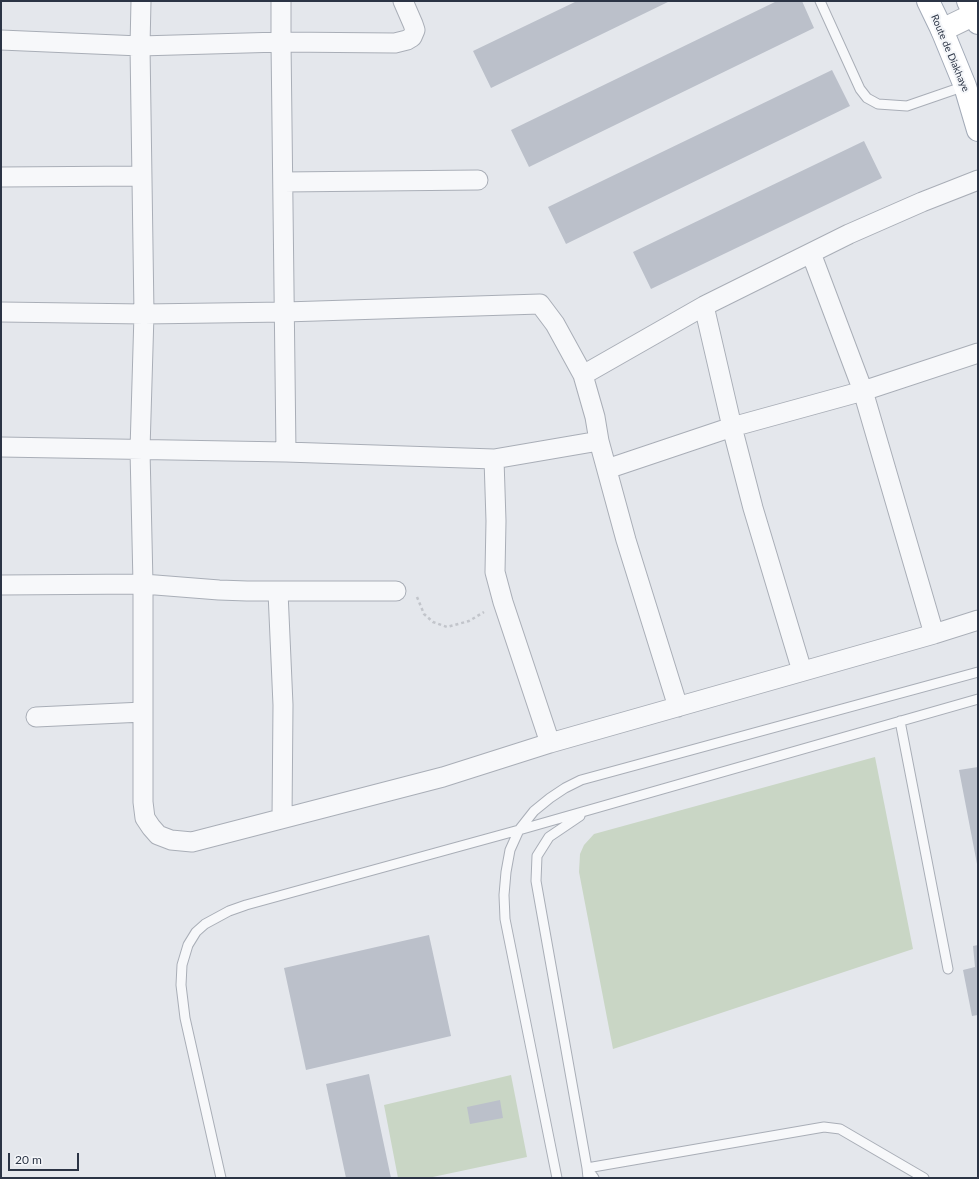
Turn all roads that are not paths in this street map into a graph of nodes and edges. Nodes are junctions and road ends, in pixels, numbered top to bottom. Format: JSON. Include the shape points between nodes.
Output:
{"nodes":[{"id":1,"x":141,"y":1,"type":"edge"},
{"id":2,"x":281,"y":1,"type":"edge"},
{"id":3,"x":403,"y":1,"type":"edge"},
{"id":4,"x":820,"y":1,"type":"edge"},
{"id":5,"x":928,"y":1,"type":"edge"},
{"id":6,"x":975,"y":12,"type":"edge"},
{"id":7,"x":942,"y":30,"type":"junction"},
{"id":8,"x":1,"y":40,"type":"edge"},
{"id":9,"x":281,"y":42,"type":"junction"},
{"id":10,"x":140,"y":46,"type":"junction"},
{"id":11,"x":965,"y":86,"type":"junction"},
{"id":12,"x":978,"y":130,"type":"edge"},
{"id":13,"x":142,"y":176,"type":"junction"},
{"id":14,"x":1,"y":177,"type":"edge"},
{"id":15,"x":478,"y":180,"type":"dead end"},
{"id":16,"x":978,"y":180,"type":"edge"},
{"id":17,"x":283,"y":182,"type":"junction"},
{"id":18,"x":811,"y":253,"type":"junction"},
{"id":19,"x":704,"y":306,"type":"junction"},
{"id":20,"x":1,"y":312,"type":"edge"},
{"id":21,"x":285,"y":312,"type":"junction"},
{"id":22,"x":144,"y":314,"type":"junction"},
{"id":23,"x":978,"y":353,"type":"edge"},
{"id":24,"x":582,"y":375,"type":"junction"},
{"id":25,"x":863,"y":391,"type":"junction"},
{"id":26,"x":732,"y":427,"type":"junction"},
{"id":27,"x":599,"y":441,"type":"junction"},
{"id":28,"x":1,"y":447,"type":"edge"},
{"id":29,"x":140,"y":450,"type":"junction"},
{"id":30,"x":286,"y":452,"type":"junction"},
{"id":31,"x":494,"y":458,"type":"junction"},
{"id":32,"x":607,"y":469,"type":"junction"},
{"id":33,"x":143,"y":584,"type":"junction"},
{"id":34,"x":1,"y":585,"type":"edge"},
{"id":35,"x":396,"y":591,"type":"road end"},
{"id":36,"x":278,"y":592,"type":"junction"},
{"id":37,"x":978,"y":620,"type":"edge"},
{"id":38,"x":934,"y":634,"type":"junction"},
{"id":39,"x":802,"y":671,"type":"junction"},
{"id":40,"x":978,"y":672,"type":"edge"},
{"id":41,"x":978,"y":699,"type":"edge"},
{"id":42,"x":678,"y":707,"type":"junction"},
{"id":43,"x":142,"y":712,"type":"junction"},
{"id":44,"x":36,"y":717,"type":"dead end"},
{"id":45,"x":900,"y":721,"type":"junction"},
{"id":46,"x":550,"y":743,"type":"junction"},
{"id":47,"x":594,"y":809,"type":"junction"},
{"id":48,"x":282,"y":818,"type":"junction"},
{"id":49,"x":519,"y":830,"type":"junction"},
{"id":50,"x":948,"y":969,"type":"dead end"},
{"id":51,"x":587,"y":1168,"type":"junction"},
{"id":52,"x":221,"y":1178,"type":"edge"},
{"id":53,"x":557,"y":1178,"type":"edge"},
{"id":54,"x":588,"y":1178,"type":"edge"},
{"id":55,"x":594,"y":1178,"type":"edge"},
{"id":56,"x":924,"y":1178,"type":"edge"}],
"edges":[{"from":1,"to":10,"type":"street"},
{"from":2,"to":9,"type":"street"},
{"from":3,"to":9,"type":"street","via":[[415,30],[412,37],[404,42]]},
{"from":4,"to":11,"type":"lane","via":[[860,89],[867,98],[878,104],[907,106]]},
{"from":5,"to":7,"type":"main road","name":"Route de Diakhaye"},
{"from":6,"to":7,"type":"main road"},
{"from":7,"to":11,"type":"main road","name":"Route de Diakhaye"},
{"from":8,"to":10,"type":"street"},
{"from":9,"to":10,"type":"street"},
{"from":9,"to":17,"type":"street"},
{"from":10,"to":13,"type":"street"},
{"from":11,"to":12,"type":"main road","name":"Route de Diakhaye"},
{"from":13,"to":14,"type":"street"},
{"from":13,"to":22,"type":"street"},
{"from":15,"to":17,"type":"street"},
{"from":16,"to":18,"type":"street","via":[[922,202]]},
{"from":17,"to":21,"type":"street"},
{"from":18,"to":19,"type":"street"},
{"from":18,"to":25,"type":"street"},
{"from":19,"to":24,"type":"street"},
{"from":19,"to":26,"type":"street"},
{"from":20,"to":22,"type":"street"},
{"from":21,"to":22,"type":"street"},
{"from":21,"to":24,"type":"street","via":[[540,304],[555,324]]},
{"from":21,"to":30,"type":"street"},
{"from":22,"to":29,"type":"street"},
{"from":23,"to":25,"type":"street"},
{"from":24,"to":27,"type":"street","via":[[595,416]]},
{"from":25,"to":26,"type":"street"},
{"from":25,"to":38,"type":"street"},
{"from":26,"to":32,"type":"street"},
{"from":26,"to":39,"type":"street","via":[[753,508]]},
{"from":27,"to":31,"type":"street"},
{"from":27,"to":32,"type":"street"},
{"from":28,"to":29,"type":"street"},
{"from":29,"to":30,"type":"street"},
{"from":29,"to":33,"type":"street"},
{"from":30,"to":31,"type":"street"},
{"from":31,"to":46,"type":"street","via":[[495,572]]},
{"from":32,"to":42,"type":"street","via":[[626,540]]},
{"from":33,"to":34,"type":"street"},
{"from":33,"to":36,"type":"street"},
{"from":33,"to":43,"type":"street"},
{"from":35,"to":36,"type":"street"},
{"from":36,"to":48,"type":"street","via":[[283,705]]},
{"from":37,"to":38,"type":"street"},
{"from":38,"to":39,"type":"street"},
{"from":39,"to":42,"type":"street"},
{"from":40,"to":49,"type":"lane","via":[[581,780],[550,798],[534,811]]},
{"from":41,"to":45,"type":"lane"},
{"from":42,"to":46,"type":"street"},
{"from":43,"to":44,"type":"street"},
{"from":43,"to":48,"type":"street","via":[[145,818],[158,835],[171,840],[192,842]]},
{"from":45,"to":47,"type":"lane"},
{"from":45,"to":50,"type":"lane"},
{"from":46,"to":48,"type":"street","via":[[443,777]]},
{"from":47,"to":49,"type":"lane"},
{"from":47,"to":51,"type":"lane","via":[[549,838],[537,856],[536,881]]},
{"from":49,"to":52,"type":"lane","via":[[246,905],[223,914],[196,932],[188,945],[182,965],[181,985],[185,1018]]},
{"from":49,"to":53,"type":"lane","via":[[510,850],[506,872],[505,919]]},
{"from":51,"to":54,"type":"lane"},
{"from":51,"to":55,"type":"lane"},
{"from":51,"to":56,"type":"lane","via":[[824,1127],[840,1129]]}]}
